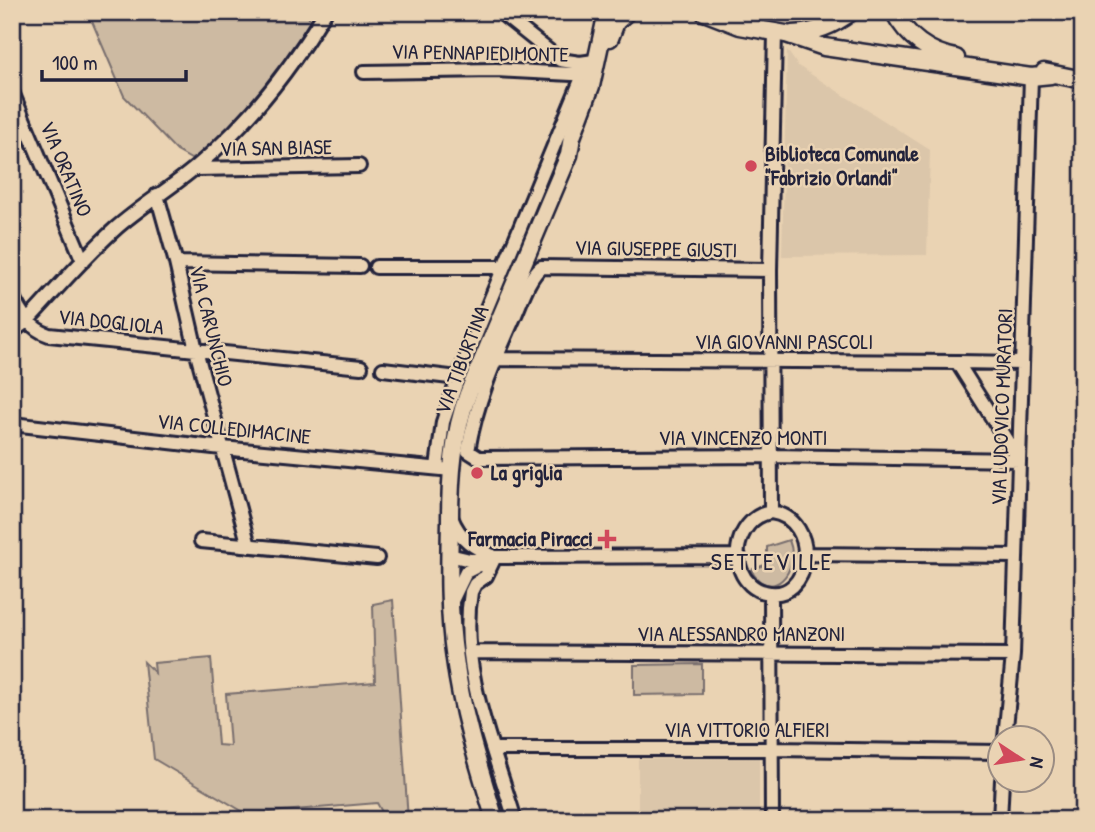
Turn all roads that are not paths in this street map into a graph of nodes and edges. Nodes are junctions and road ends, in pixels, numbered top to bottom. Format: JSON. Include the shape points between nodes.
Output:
{"nodes":[{"id":1,"x":324,"y":12,"type":"edge"},
{"id":2,"x":500,"y":12,"type":"edge"},
{"id":3,"x":519,"y":12,"type":"edge"},
{"id":4,"x":607,"y":12,"type":"edge"},
{"id":5,"x":627,"y":12,"type":"edge"},
{"id":6,"x":704,"y":12,"type":"edge"},
{"id":7,"x":851,"y":12,"type":"edge"},
{"id":8,"x":894,"y":12,"type":"edge"},
{"id":9,"x":523,"y":28,"type":"junction"},
{"id":10,"x":780,"y":34,"type":"junction"},
{"id":11,"x":593,"y":65,"type":"junction"},
{"id":12,"x":364,"y":72,"type":"dead end"},
{"id":13,"x":1051,"y":75,"type":"junction"},
{"id":14,"x":1031,"y":77,"type":"junction"},
{"id":15,"x":1083,"y":80,"type":"edge"},
{"id":16,"x":12,"y":92,"type":"edge"},
{"id":17,"x":569,"y":155,"type":"junction"},
{"id":18,"x":359,"y":166,"type":"dead end"},
{"id":19,"x":194,"y":169,"type":"junction"},
{"id":20,"x":157,"y":195,"type":"junction"},
{"id":21,"x":83,"y":261,"type":"junction"},
{"id":22,"x":176,"y":263,"type":"junction"},
{"id":23,"x":360,"y":266,"type":"dead end"},
{"id":24,"x":376,"y":267,"type":"dead end"},
{"id":25,"x":503,"y":267,"type":"junction"},
{"id":26,"x":770,"y":270,"type":"junction"},
{"id":27,"x":12,"y":295,"type":"edge"},
{"id":28,"x":27,"y":321,"type":"junction"},
{"id":29,"x":12,"y":332,"type":"edge"},
{"id":30,"x":196,"y":351,"type":"junction"},
{"id":31,"x":495,"y":359,"type":"junction"},
{"id":32,"x":771,"y":360,"type":"junction"},
{"id":33,"x":957,"y":362,"type":"junction"},
{"id":34,"x":1022,"y":363,"type":"junction"},
{"id":35,"x":361,"y":367,"type":"dead end"},
{"id":36,"x":383,"y":369,"type":"dead end"},
{"id":37,"x":458,"y":378,"type":"junction"},
{"id":38,"x":12,"y":424,"type":"edge"},
{"id":39,"x":222,"y":448,"type":"junction"},
{"id":40,"x":770,"y":456,"type":"junction"},
{"id":41,"x":1019,"y":460,"type":"junction"},
{"id":42,"x":445,"y":468,"type":"junction"},
{"id":43,"x":450,"y":512,"type":"junction"},
{"id":44,"x":771,"y":512,"type":"junction"},
{"id":45,"x":201,"y":541,"type":"dead end"},
{"id":46,"x":249,"y":546,"type":"junction"},
{"id":47,"x":473,"y":547,"type":"junction"},
{"id":48,"x":805,"y":554,"type":"junction"},
{"id":49,"x":449,"y":555,"type":"junction"},
{"id":50,"x":738,"y":556,"type":"junction"},
{"id":51,"x":1016,"y":556,"type":"junction"},
{"id":52,"x":377,"y":558,"type":"dead end"},
{"id":53,"x":492,"y":558,"type":"junction"},
{"id":54,"x":771,"y":593,"type":"junction"},
{"id":55,"x":450,"y":606,"type":"junction"},
{"id":56,"x":470,"y":652,"type":"junction"},
{"id":57,"x":771,"y":654,"type":"junction"},
{"id":58,"x":1013,"y":655,"type":"junction"},
{"id":59,"x":1006,"y":724,"type":"edge"},
{"id":60,"x":494,"y":749,"type":"junction"},
{"id":61,"x":772,"y":749,"type":"junction"},
{"id":62,"x":986,"y":752,"type":"edge"},
{"id":63,"x":1001,"y":794,"type":"edge"},
{"id":64,"x":495,"y":820,"type":"edge"},
{"id":65,"x":515,"y":820,"type":"edge"},
{"id":66,"x":772,"y":820,"type":"edge"},
{"id":67,"x":1000,"y":820,"type":"edge"}],
"edges":[{"from":1,"to":19,"type":"street","via":[[252,115]]},
{"from":2,"to":9,"type":"street"},
{"from":3,"to":9,"type":"street"},
{"from":4,"to":11,"type":"main road","name":"VIA TIBURTINA"},
{"from":5,"to":17,"type":"main road","via":[[613,28],[593,104]]},
{"from":6,"to":10,"type":"main road"},
{"from":7,"to":10,"type":"main road","via":[[821,29]]},
{"from":8,"to":13,"type":"main road","via":[[907,32],[937,53]]},
{"from":9,"to":11,"type":"street","via":[[560,60]]},
{"from":10,"to":14,"type":"main road","via":[[824,47]]},
{"from":10,"to":26,"type":"street"},
{"from":11,"to":12,"type":"street","name":"VIA PENNAPIEDIMONTE"},
{"from":11,"to":17,"type":"main road","name":"VIA TIBURTINA"},
{"from":11,"to":25,"type":"street"},
{"from":13,"to":14,"type":"main road"},
{"from":13,"to":15,"type":"main road"},
{"from":14,"to":34,"type":"street","name":"VIA LUDOVICO MURATORI"},
{"from":16,"to":21,"type":"street","name":"VIA ORATINO"},
{"from":17,"to":42,"type":"main road","name":"VIA TIBURTINA","via":[[468,394]]},
{"from":18,"to":19,"type":"street","name":"VIA SAN BIASE"},
{"from":19,"to":20,"type":"street"},
{"from":20,"to":21,"type":"street"},
{"from":20,"to":22,"type":"street","name":"VIA CARUNCHIO"},
{"from":21,"to":28,"type":"street"},
{"from":22,"to":23,"type":"street"},
{"from":22,"to":30,"type":"street","name":"VIA CARUNCHIO"},
{"from":24,"to":25,"type":"street"},
{"from":25,"to":37,"type":"street"},
{"from":26,"to":31,"type":"street","name":"VIA GIUSEPPE GIUSTI","via":[[541,267]]},
{"from":26,"to":32,"type":"street"},
{"from":27,"to":28,"type":"street"},
{"from":28,"to":29,"type":"street"},
{"from":28,"to":30,"type":"street","name":"VIA DOGLIOLA","via":[[49,335]]},
{"from":30,"to":35,"type":"street","name":"VIA DOGLIOLA"},
{"from":30,"to":39,"type":"street","name":"VIA CARUNCHIO"},
{"from":31,"to":32,"type":"street","name":"VIA GIOVANNI PASCOLI"},
{"from":31,"to":40,"type":"street","name":"VIA VINCENZO MONTI","via":[[476,410],[468,451],[480,458]]},
{"from":32,"to":33,"type":"street","name":"VIA GIOVANNI PASCOLI"},
{"from":32,"to":40,"type":"street"},
{"from":33,"to":34,"type":"street","name":"VIA GIOVANNI PASCOLI"},
{"from":33,"to":41,"type":"street"},
{"from":34,"to":41,"type":"street","name":"VIA LUDOVICO MURATORI"},
{"from":36,"to":37,"type":"street"},
{"from":37,"to":42,"type":"street","via":[[443,422]]},
{"from":38,"to":39,"type":"street","name":"VIA COLLEDIMACINE"},
{"from":39,"to":42,"type":"street","name":"VIA COLLEDIMACINE"},
{"from":39,"to":46,"type":"street","name":"VIA CARUNCHIO"},
{"from":40,"to":41,"type":"street","name":"VIA VINCENZO MONTI"},
{"from":40,"to":44,"type":"street"},
{"from":41,"to":51,"type":"street","name":"VIA LUDOVICO MURATORI"},
{"from":42,"to":43,"type":"main road","name":"VIA TIBURTINA"},
{"from":43,"to":47,"type":"street","via":[[458,532]]},
{"from":43,"to":49,"type":"main road","name":"VIA TIBURTINA"},
{"from":44,"to":48,"type":"street","via":[[797,524]]},
{"from":44,"to":50,"type":"street","via":[[750,521]]},
{"from":45,"to":46,"type":"street"},
{"from":46,"to":52,"type":"street"},
{"from":47,"to":49,"type":"street"},
{"from":47,"to":53,"type":"street"},
{"from":48,"to":51,"type":"street"},
{"from":48,"to":54,"type":"street","via":[[796,582],[785,592]]},
{"from":49,"to":53,"type":"street","via":[[470,560]]},
{"from":49,"to":55,"type":"main road","name":"VIA TIBURTINA"},
{"from":50,"to":53,"type":"street"},
{"from":50,"to":54,"type":"street","via":[[746,579],[756,589]]},
{"from":51,"to":58,"type":"street","name":"VIA LUDOVICO MURATORI"},
{"from":53,"to":55,"type":"street","via":[[464,574]]},
{"from":53,"to":56,"type":"street","via":[[486,576],[471,592]]},
{"from":54,"to":57,"type":"street"},
{"from":55,"to":64,"type":"main road","name":"VIA TIBURTINA","via":[[461,695]]},
{"from":56,"to":57,"type":"street","name":"VIA ALESSANDRO MANZONI"},
{"from":56,"to":60,"type":"street"},
{"from":57,"to":58,"type":"street","name":"VIA ALESSANDRO MANZONI"},
{"from":57,"to":61,"type":"street"},
{"from":58,"to":59,"type":"street","name":"VIA LUDOVICO MURATORI"},
{"from":60,"to":61,"type":"street","name":"VIA VITTORIO ALFIERI"},
{"from":60,"to":65,"type":"street"},
{"from":61,"to":62,"type":"street","name":"VIA VITTORIO ALFIERI"},
{"from":61,"to":66,"type":"street"},
{"from":63,"to":67,"type":"street"}]}
